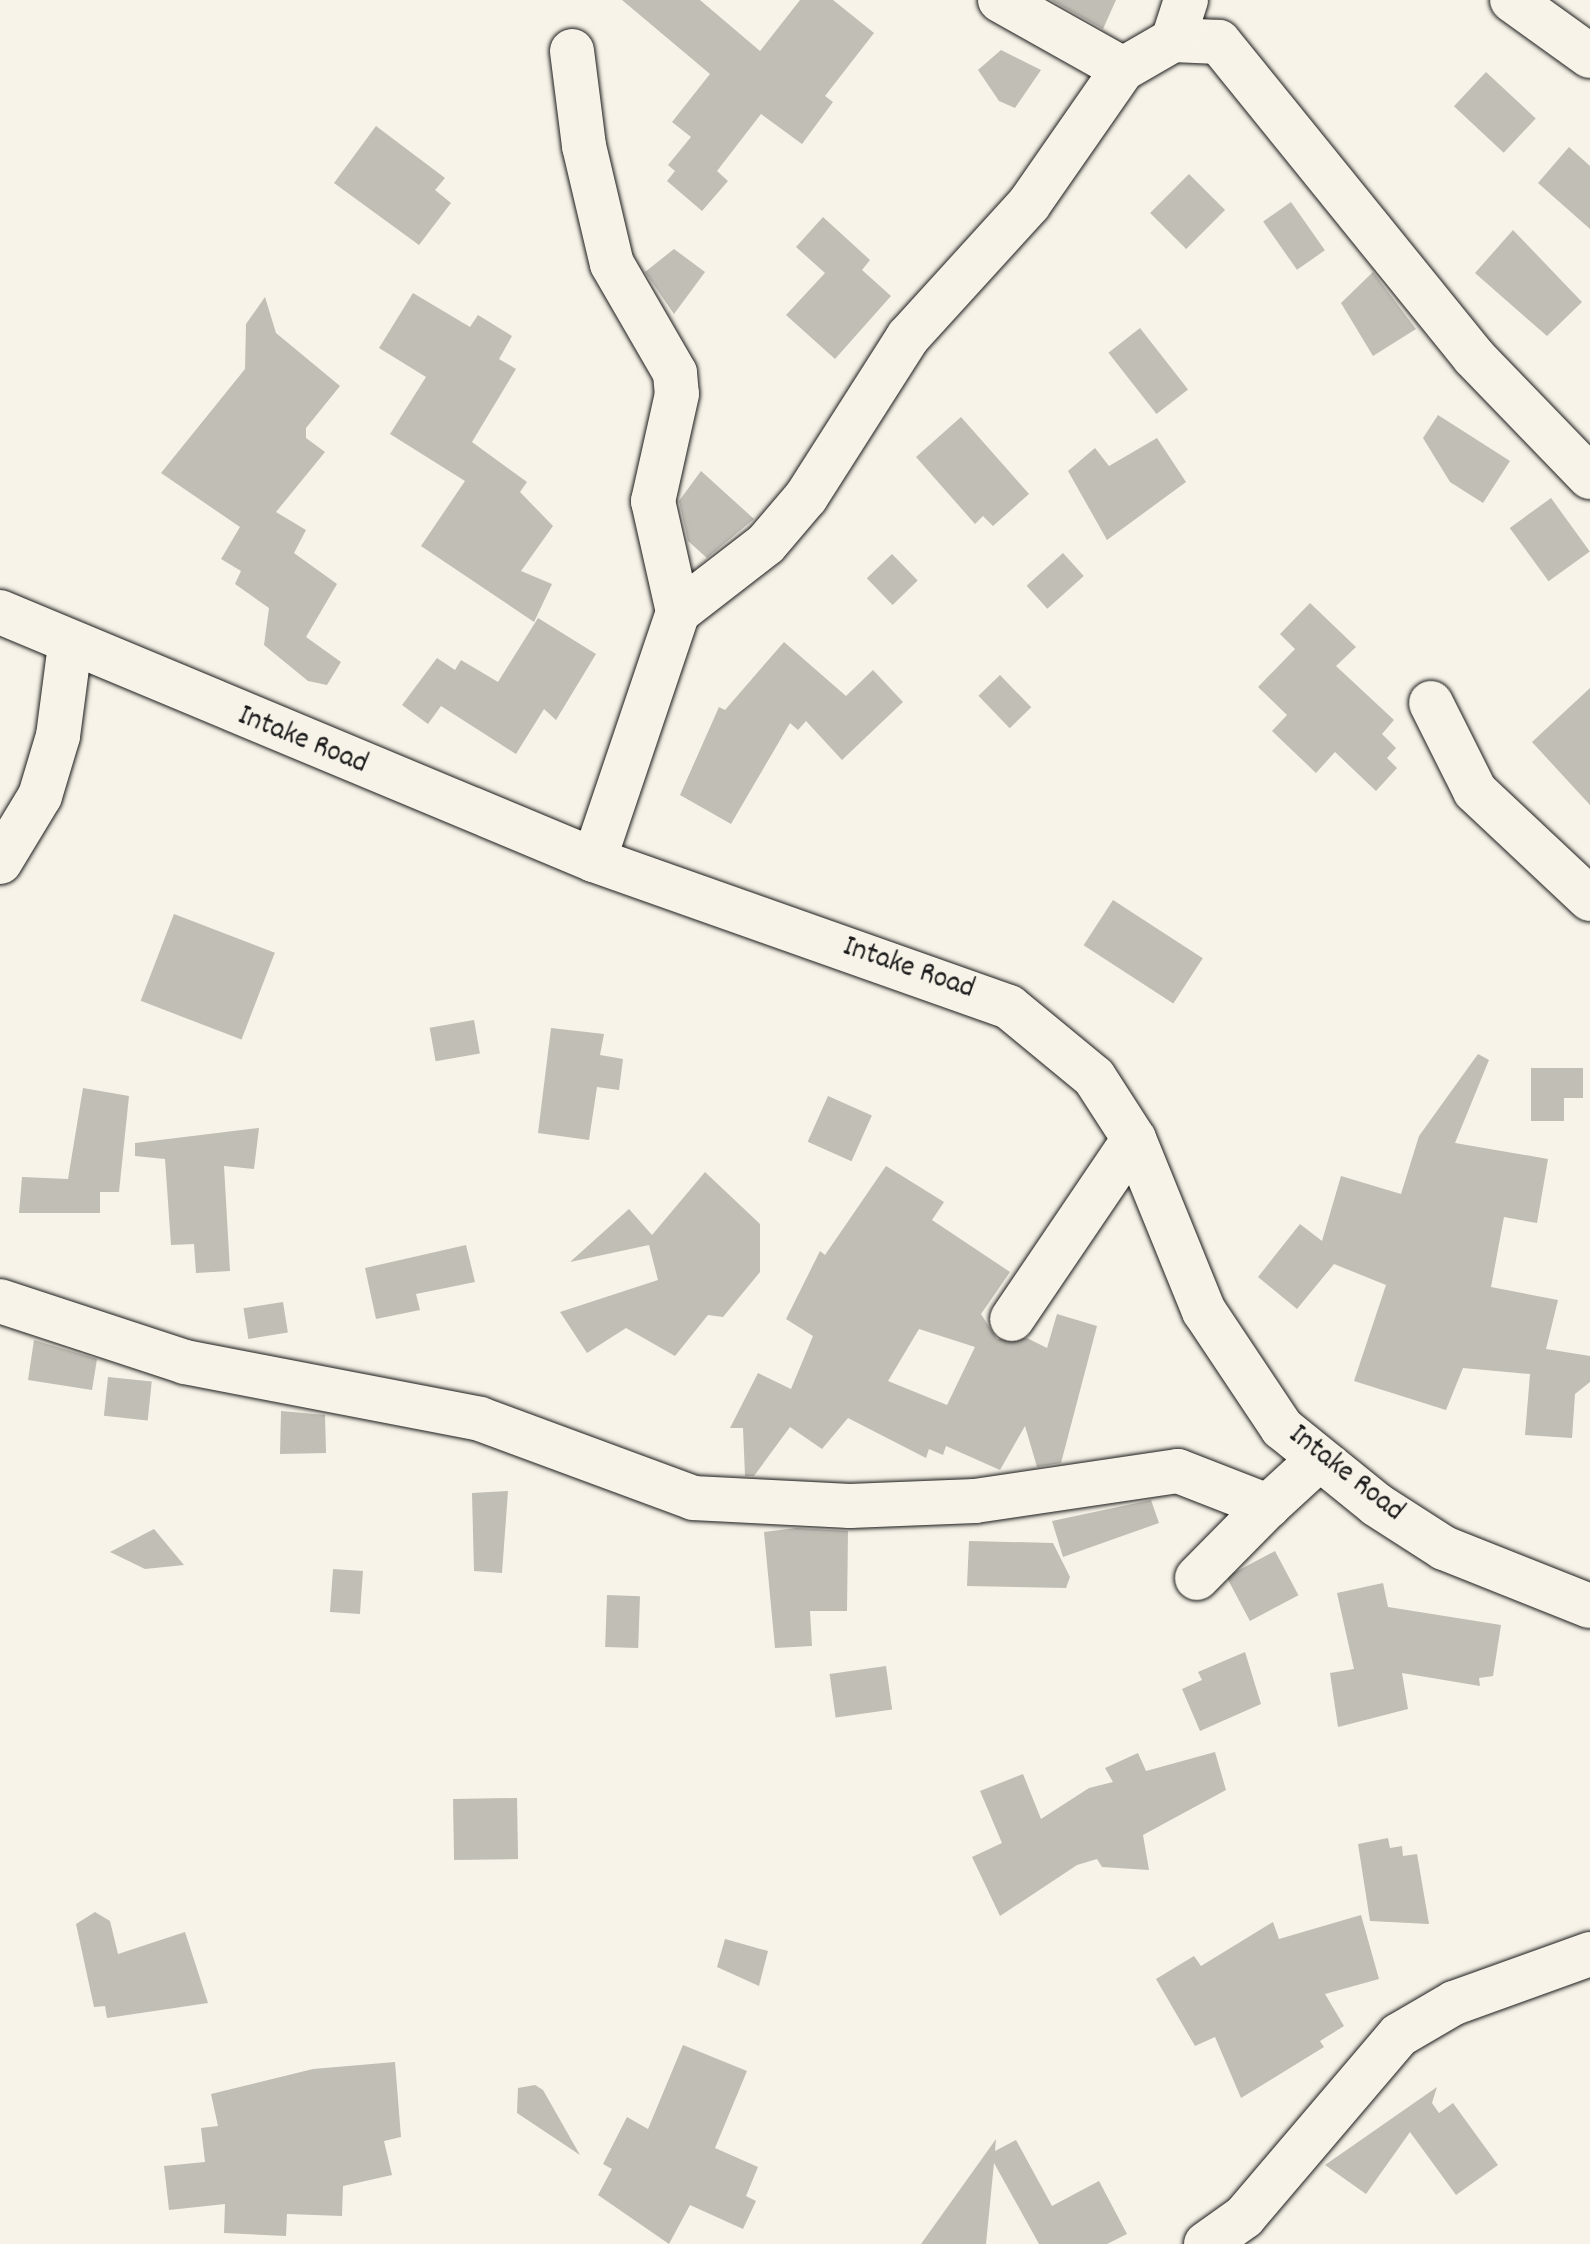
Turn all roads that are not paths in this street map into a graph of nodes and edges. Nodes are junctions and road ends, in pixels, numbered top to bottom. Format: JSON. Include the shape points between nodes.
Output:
{"nodes":[{"id":1,"x":1000,"y":0,"type":"edge"},
{"id":2,"x":1512,"y":0,"type":"edge"},
{"id":3,"x":1180,"y":20,"type":"edge"},
{"id":4,"x":572,"y":51,"type":"dead end"},
{"id":5,"x":1590,"y":56,"type":"edge"},
{"id":6,"x":1123,"y":69,"type":"junction"},
{"id":7,"x":1590,"y":477,"type":"edge"},
{"id":8,"x":0,"y":612,"type":"edge"},
{"id":9,"x":678,"y":612,"type":"junction"},
{"id":10,"x":70,"y":645,"type":"junction"},
{"id":11,"x":1431,"y":703,"type":"dead end"},
{"id":12,"x":594,"y":860,"type":"junction"},
{"id":13,"x":0,"y":862,"type":"edge"},
{"id":14,"x":1590,"y":899,"type":"edge"},
{"id":15,"x":1134,"y":1139,"type":"junction"},
{"id":16,"x":0,"y":1301,"type":"edge"},
{"id":17,"x":1012,"y":1319,"type":"dead end"},
{"id":18,"x":1318,"y":1460,"type":"junction"},
{"id":19,"x":1268,"y":1506,"type":"junction"},
{"id":20,"x":1197,"y":1578,"type":"dead end"},
{"id":21,"x":1590,"y":1606,"type":"edge"},
{"id":22,"x":1590,"y":1954,"type":"edge"},
{"id":23,"x":1206,"y":2244,"type":"edge"}],
"edges":[{"from":1,"to":6,"type":"street"},
{"from":2,"to":5,"type":"street"},
{"from":3,"to":6,"type":"street"},
{"from":3,"to":7,"type":"street","via":[[1219,42],[1474,357]]},
{"from":4,"to":9,"type":"street","via":[[584,146],[612,264],[675,373],[674,421],[653,501]]},
{"from":6,"to":9,"type":"street","via":[[1029,204],[908,337],[806,497],[766,544]]},
{"from":8,"to":10,"type":"street","name":"Intake Road"},
{"from":9,"to":12,"type":"street"},
{"from":10,"to":12,"type":"street","name":"Intake Road"},
{"from":10,"to":13,"type":"street","via":[[58,736],[40,796]]},
{"from":11,"to":14,"type":"street","via":[[1475,791]]},
{"from":12,"to":15,"type":"street","name":"Intake Road","via":[[1009,1007],[1094,1077]]},
{"from":15,"to":17,"type":"street"},
{"from":15,"to":18,"type":"street","name":"Intake Road","via":[[1204,1311],[1282,1428]]},
{"from":16,"to":19,"type":"street","via":[[185,1362],[480,1419],[693,1498],[850,1506],[975,1501],[1178,1471]]},
{"from":18,"to":19,"type":"street"},
{"from":18,"to":21,"type":"street","name":"Intake Road","via":[[1444,1548]]},
{"from":19,"to":20,"type":"street"},
{"from":22,"to":23,"type":"street","via":[[1454,2003],[1399,2035],[1244,2217]]}]}
